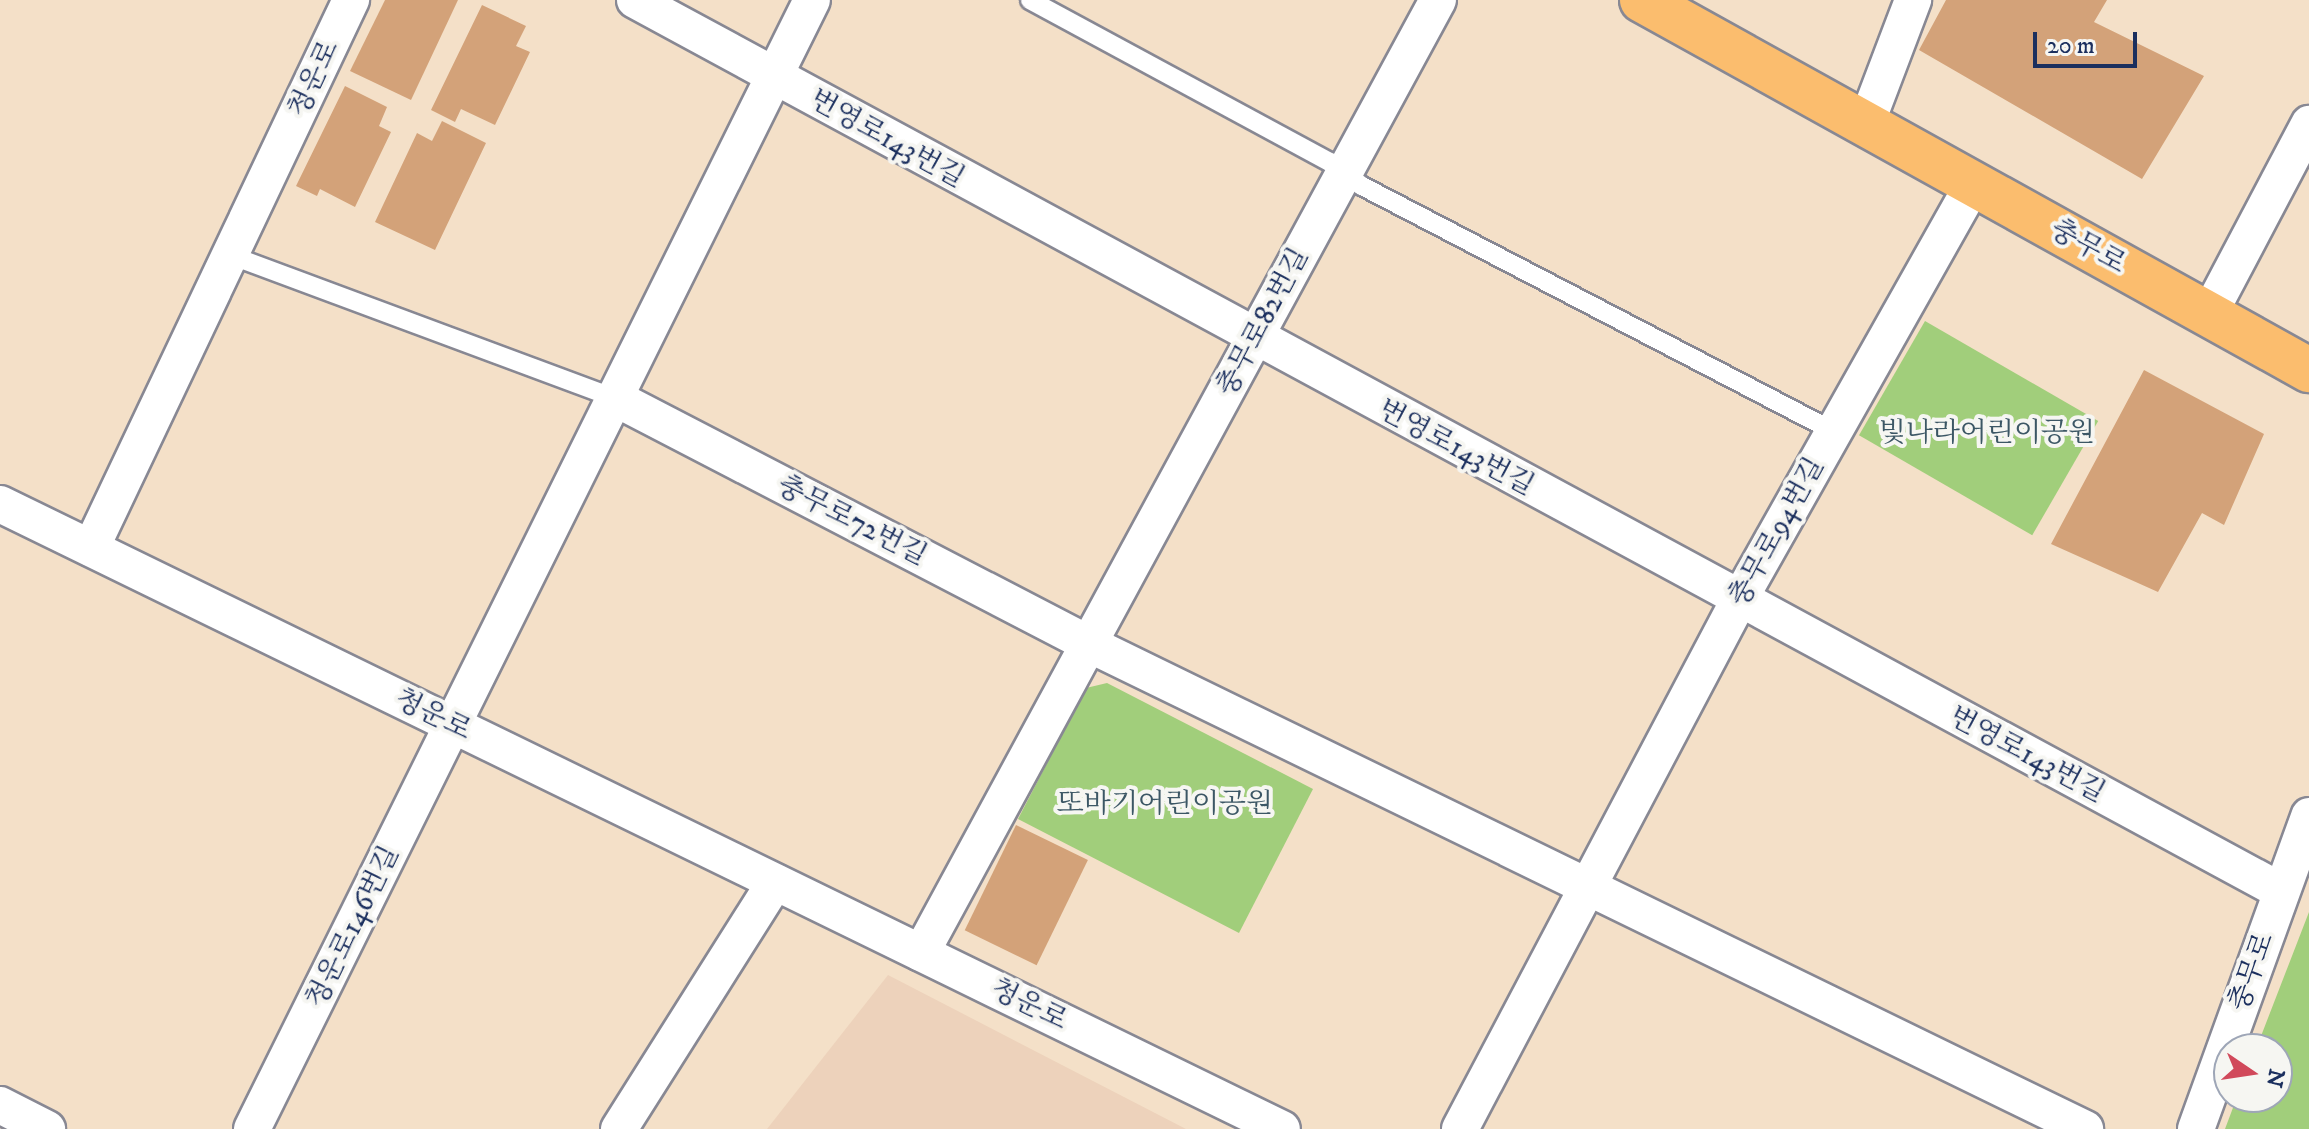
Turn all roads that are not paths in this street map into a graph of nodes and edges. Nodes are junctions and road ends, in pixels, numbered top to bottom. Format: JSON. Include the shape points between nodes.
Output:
{"nodes":[{"id":1,"x":351,"y":0,"type":"edge"},
{"id":2,"x":635,"y":0,"type":"edge"},
{"id":3,"x":812,"y":0,"type":"edge"},
{"id":4,"x":1030,"y":0,"type":"edge"},
{"id":5,"x":1438,"y":0,"type":"edge"},
{"id":6,"x":1642,"y":0,"type":"edge"},
{"id":7,"x":1913,"y":0,"type":"edge"},
{"id":8,"x":774,"y":76,"type":"junction"},
{"id":9,"x":1866,"y":124,"type":"junction"},
{"id":10,"x":2309,"y":124,"type":"edge"},
{"id":11,"x":1344,"y":173,"type":"junction"},
{"id":12,"x":1973,"y":184,"type":"junction"},
{"id":13,"x":230,"y":255,"type":"junction"},
{"id":14,"x":2209,"y":314,"type":"junction"},
{"id":15,"x":1253,"y":339,"type":"junction"},
{"id":16,"x":2309,"y":370,"type":"edge"},
{"id":17,"x":615,"y":398,"type":"junction"},
{"id":18,"x":1833,"y":431,"type":"junction"},
{"id":19,"x":0,"y":504,"type":"edge"},
{"id":20,"x":91,"y":548,"type":"junction"},
{"id":21,"x":1739,"y":600,"type":"junction"},
{"id":22,"x":1089,"y":644,"type":"junction"},
{"id":23,"x":453,"y":725,"type":"junction"},
{"id":24,"x":2309,"y":816,"type":"edge"},
{"id":25,"x":775,"y":882,"type":"junction"},
{"id":26,"x":1589,"y":885,"type":"junction"},
{"id":27,"x":2281,"y":891,"type":"junction"},
{"id":28,"x":921,"y":953,"type":"junction"},
{"id":29,"x":0,"y":1105,"type":"edge"},
{"id":30,"x":47,"y":1129,"type":"edge"},
{"id":31,"x":252,"y":1129,"type":"edge"},
{"id":32,"x":619,"y":1129,"type":"edge"},
{"id":33,"x":1282,"y":1129,"type":"edge"},
{"id":34,"x":1460,"y":1129,"type":"edge"},
{"id":35,"x":2085,"y":1129,"type":"edge"},
{"id":36,"x":2196,"y":1129,"type":"edge"}],
"edges":[{"from":1,"to":13,"type":"street","name":"청운로"},
{"from":2,"to":8,"type":"street","name":"번영로143번길"},
{"from":3,"to":8,"type":"street"},
{"from":4,"to":11,"type":"lane"},
{"from":5,"to":11,"type":"street","name":"충무로82번길"},
{"from":6,"to":9,"type":"main road","name":"충무로"},
{"from":7,"to":9,"type":"street"},
{"from":8,"to":15,"type":"street","name":"번영로143번길"},
{"from":8,"to":17,"type":"street"},
{"from":9,"to":12,"type":"main road","name":"충무로"},
{"from":10,"to":14,"type":"street"},
{"from":11,"to":15,"type":"street","name":"충무로82번길"},
{"from":11,"to":18,"type":"lane"},
{"from":12,"to":14,"type":"main road","name":"충무로"},
{"from":12,"to":18,"type":"street","name":"충무로94번길"},
{"from":13,"to":17,"type":"lane"},
{"from":13,"to":20,"type":"street","name":"청운로"},
{"from":14,"to":16,"type":"main road","name":"충무로"},
{"from":15,"to":21,"type":"street","name":"번영로143번길"},
{"from":15,"to":22,"type":"street","name":"충무로82번길"},
{"from":17,"to":22,"type":"street","name":"충무로72번길"},
{"from":17,"to":23,"type":"street"},
{"from":18,"to":21,"type":"street","name":"충무로94번길"},
{"from":19,"to":20,"type":"street","name":"청운로"},
{"from":20,"to":23,"type":"street","name":"청운로"},
{"from":21,"to":26,"type":"street","name":"충무로94번길"},
{"from":21,"to":27,"type":"street","name":"번영로143번길"},
{"from":22,"to":26,"type":"street"},
{"from":22,"to":28,"type":"street","name":"충무로82번길"},
{"from":23,"to":25,"type":"street","name":"청운로"},
{"from":23,"to":31,"type":"street","name":"청운로146번길"},
{"from":24,"to":27,"type":"street","name":"충무로"},
{"from":25,"to":28,"type":"street","name":"청운로"},
{"from":25,"to":32,"type":"street"},
{"from":26,"to":34,"type":"street","name":"충무로94번길"},
{"from":26,"to":35,"type":"street"},
{"from":27,"to":36,"type":"street","name":"충무로"},
{"from":28,"to":33,"type":"street","name":"청운로"},
{"from":29,"to":30,"type":"street"}]}
